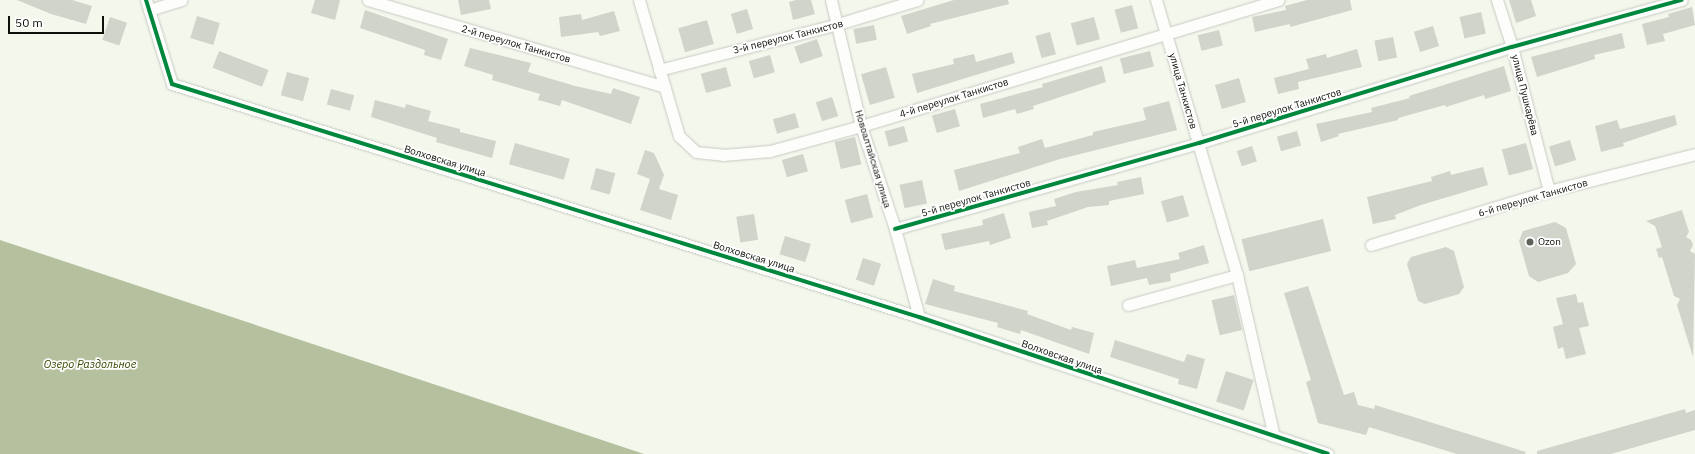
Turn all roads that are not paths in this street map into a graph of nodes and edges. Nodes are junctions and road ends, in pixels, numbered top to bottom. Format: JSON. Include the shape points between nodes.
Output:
{"nodes":[{"id":1,"x":181,"y":0,"type":"edge"},
{"id":2,"x":368,"y":0,"type":"edge"},
{"id":3,"x":639,"y":0,"type":"edge"},
{"id":4,"x":831,"y":0,"type":"edge"},
{"id":5,"x":917,"y":0,"type":"edge"},
{"id":6,"x":1156,"y":0,"type":"edge"},
{"id":7,"x":1278,"y":0,"type":"edge"},
{"id":8,"x":1497,"y":0,"type":"edge"},
{"id":9,"x":1682,"y":0,"type":"edge"},
{"id":10,"x":148,"y":5,"type":"edge"},
{"id":11,"x":838,"y":24,"type":"junction"},
{"id":12,"x":1167,"y":35,"type":"junction"},
{"id":13,"x":1512,"y":47,"type":"junction"},
{"id":14,"x":659,"y":70,"type":"junction"},
{"id":15,"x":665,"y":87,"type":"junction"},
{"id":16,"x":861,"y":126,"type":"junction"},
{"id":17,"x":1199,"y":144,"type":"junction"},
{"id":18,"x":1695,"y":154,"type":"edge"},
{"id":19,"x":1549,"y":191,"type":"junction"},
{"id":20,"x":895,"y":229,"type":"junction"},
{"id":21,"x":1371,"y":245,"type":"dead end"},
{"id":22,"x":1238,"y":275,"type":"junction"},
{"id":23,"x":1128,"y":304,"type":"dead end"},
{"id":24,"x":919,"y":317,"type":"junction"},
{"id":25,"x":1274,"y":436,"type":"junction"},
{"id":26,"x":1328,"y":454,"type":"edge"}],
"edges":[{"from":1,"to":10,"type":"street"},
{"from":2,"to":15,"type":"street","name":"2-й переулок Танкистов"},
{"from":3,"to":14,"type":"street","name":"4-й переулок Танкистов"},
{"from":4,"to":11,"type":"street","name":"Новоалтайская улица"},
{"from":5,"to":11,"type":"street","name":"3-й переулок Танкистов"},
{"from":6,"to":12,"type":"street","name":"улица Танкистов"},
{"from":7,"to":12,"type":"street","name":"4-й переулок Танкистов"},
{"from":8,"to":13,"type":"street","name":"улица Пушкарёва"},
{"from":9,"to":13,"type":"street","name":"5-й переулок Танкистов"},
{"from":10,"to":24,"type":"street","name":"Волховская улица","via":[[172,84]]},
{"from":11,"to":14,"type":"street","name":"3-й переулок Танкистов"},
{"from":11,"to":16,"type":"street","name":"Новоалтайская улица"},
{"from":12,"to":16,"type":"street","name":"4-й переулок Танкистов"},
{"from":12,"to":17,"type":"street","name":"улица Танкистов"},
{"from":13,"to":17,"type":"street","name":"5-й переулок Танкистов"},
{"from":13,"to":19,"type":"street","name":"улица Пушкарёва"},
{"from":14,"to":15,"type":"street","name":"4-й переулок Танкистов"},
{"from":15,"to":16,"type":"street","name":"4-й переулок Танкистов","via":[[679,136],[696,152],[724,155],[770,151]]},
{"from":16,"to":20,"type":"street","name":"Новоалтайская улица"},
{"from":17,"to":20,"type":"street","name":"5-й переулок Танкистов"},
{"from":17,"to":22,"type":"street","name":"улица Танкистов"},
{"from":18,"to":19,"type":"street","name":"6-й переулок Танкистов"},
{"from":19,"to":21,"type":"street","name":"6-й переулок Танкистов"},
{"from":20,"to":24,"type":"street","name":"Новоалтайская улица"},
{"from":22,"to":23,"type":"street"},
{"from":22,"to":25,"type":"street","name":"улица Танкистов"},
{"from":24,"to":25,"type":"street","name":"Волховская улица"},
{"from":25,"to":26,"type":"street","name":"Волховская улица"}]}
